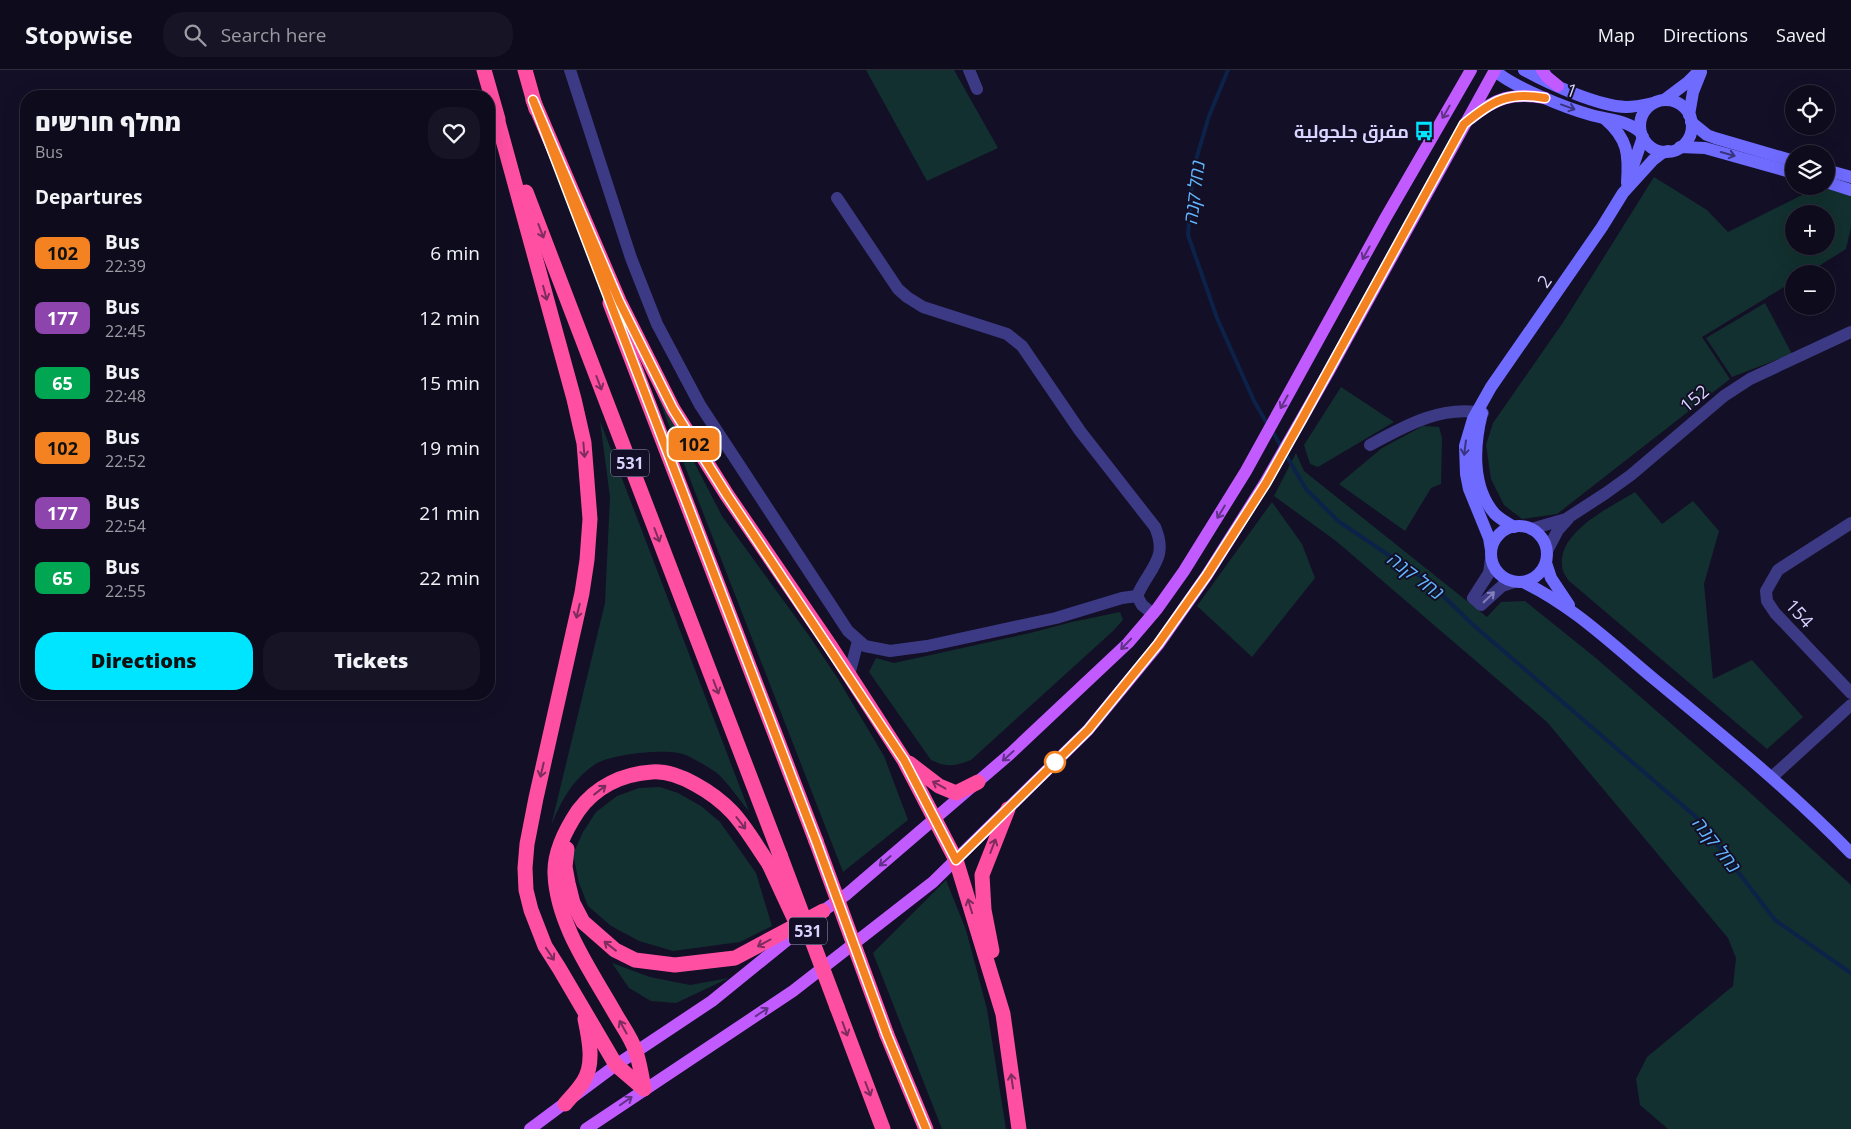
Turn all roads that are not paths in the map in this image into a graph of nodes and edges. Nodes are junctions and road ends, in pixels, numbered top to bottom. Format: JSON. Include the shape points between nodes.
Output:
{"nodes":[{"id":1,"x":484,"y":70,"type":"edge"},
{"id":2,"x":525,"y":70,"type":"edge"},
{"id":3,"x":570,"y":70,"type":"edge"},
{"id":4,"x":969,"y":70,"type":"edge"},
{"id":5,"x":1471,"y":70,"type":"edge"},
{"id":6,"x":1495,"y":70,"type":"edge"},
{"id":7,"x":1524,"y":70,"type":"edge"},
{"id":8,"x":1542,"y":70,"type":"edge"},
{"id":9,"x":1701,"y":70,"type":"edge"},
{"id":10,"x":1558,"y":86,"type":"junction"},
{"id":11,"x":978,"y":88,"type":"dead end"},
{"id":12,"x":489,"y":90,"type":"edge"},
{"id":13,"x":1545,"y":98,"type":"junction"},
{"id":14,"x":533,"y":100,"type":"junction"},
{"id":15,"x":1658,"y":101,"type":"junction"},
{"id":16,"x":495,"y":111,"type":"joint"},
{"id":17,"x":1603,"y":118,"type":"junction"},
{"id":18,"x":1690,"y":119,"type":"junction"},
{"id":19,"x":1464,"y":124,"type":"junction"},
{"id":20,"x":1642,"y":135,"type":"junction"},
{"id":21,"x":1674,"y":149,"type":"junction"},
{"id":22,"x":1785,"y":158,"type":"edge"},
{"id":23,"x":1785,"y":170,"type":"edge"},
{"id":24,"x":1835,"y":173,"type":"edge"},
{"id":25,"x":1851,"y":177,"type":"edge"},
{"id":26,"x":1835,"y":185,"type":"edge"},
{"id":27,"x":1625,"y":188,"type":"junction"},
{"id":28,"x":1851,"y":190,"type":"edge"},
{"id":29,"x":838,"y":198,"type":"dead end"},
{"id":30,"x":1851,"y":332,"type":"edge"},
{"id":31,"x":1480,"y":412,"type":"junction"},
{"id":32,"x":1370,"y":445,"type":"dead end"},
{"id":33,"x":1574,"y":514,"type":"junction"},
{"id":34,"x":1514,"y":526,"type":"junction"},
{"id":35,"x":1531,"y":529,"type":"junction"},
{"id":36,"x":1848,"y":530,"type":"edge"},
{"id":37,"x":1491,"y":554,"type":"junction"},
{"id":38,"x":1546,"y":557,"type":"junction"},
{"id":39,"x":1518,"y":582,"type":"junction"},
{"id":40,"x":1137,"y":596,"type":"junction"},
{"id":41,"x":1153,"y":614,"type":"junction"},
{"id":42,"x":1577,"y":615,"type":"junction"},
{"id":43,"x":858,"y":641,"type":"junction"},
{"id":44,"x":849,"y":676,"type":"junction"},
{"id":45,"x":1851,"y":692,"type":"edge"},
{"id":46,"x":1851,"y":705,"type":"edge"},
{"id":47,"x":904,"y":760,"type":"junction"},
{"id":48,"x":1772,"y":777,"type":"junction"},
{"id":49,"x":978,"y":782,"type":"junction"},
{"id":50,"x":1008,"y":809,"type":"junction"},
{"id":51,"x":936,"y":818,"type":"junction"},
{"id":52,"x":569,"y":824,"type":"junction"},
{"id":53,"x":1851,"y":853,"type":"edge"},
{"id":54,"x":774,"y":860,"type":"junction"},
{"id":55,"x":956,"y":860,"type":"junction"},
{"id":56,"x":822,"y":911,"type":"junction"},
{"id":57,"x":583,"y":1008,"type":"junction"},
{"id":58,"x":1003,"y":1014,"type":"junction"},
{"id":59,"x":636,"y":1051,"type":"junction"},
{"id":60,"x":616,"y":1065,"type":"junction"},
{"id":61,"x":644,"y":1089,"type":"junction"},
{"id":62,"x":565,"y":1104,"type":"junction"},
{"id":63,"x":530,"y":1129,"type":"edge"},
{"id":64,"x":586,"y":1129,"type":"edge"},
{"id":65,"x":883,"y":1129,"type":"edge"},
{"id":66,"x":926,"y":1129,"type":"edge"},
{"id":67,"x":1019,"y":1129,"type":"edge"}],
"edges":[{"from":1,"to":12,"type":"highway","number":"531"},
{"from":2,"to":14,"type":"highway","number":"531"},
{"from":3,"to":43,"type":"street","via":[[631,258],[658,324],[700,405],[848,631]]},
{"from":4,"to":11,"type":"street"},
{"from":5,"to":41,"type":"main road","one_way":true,"via":[[1246,470],[1184,571]]},
{"from":6,"to":13,"type":"street","name":"1"},
{"from":6,"to":19,"type":"main road"},
{"from":7,"to":10,"type":"street","name":"1"},
{"from":8,"to":10,"type":"main road"},
{"from":9,"to":15,"type":"street"},
{"from":9,"to":18,"type":"street","via":[[1693,92]]},
{"from":10,"to":15,"type":"street","name":"1","via":[[1617,106]]},
{"from":13,"to":17,"type":"street","name":"1","one_way":true},
{"from":13,"to":19,"type":"main road","via":[[1526,95],[1504,98]]},
{"from":14,"to":44,"type":"highway","via":[[619,301],[673,409]]},
{"from":14,"to":66,"type":"highway","number":"531","bridge":true,"via":[[887,1035]]},
{"from":15,"to":18,"type":"street","via":[[1674,101],[1682,105]]},
{"from":15,"to":20,"type":"street","via":[[1640,119]]},
{"from":16,"to":54,"type":"highway","number":"531","one_way":true},
{"from":16,"to":57,"type":"highway","one_way":true,"via":[[584,443],[590,519],[587,560],[536,798],[525,868],[529,903],[545,946]]},
{"from":17,"to":20,"type":"street","name":"1","via":[[1622,122]]},
{"from":17,"to":27,"type":"street","via":[[1623,139],[1627,152]]},
{"from":18,"to":21,"type":"street","via":[[1687,140]]},
{"from":18,"to":22,"type":"street","via":[[1707,135]]},
{"from":19,"to":50,"type":"main road","via":[[1266,483],[1207,575],[1158,644],[1088,730]]},
{"from":20,"to":21,"type":"street","via":[[1651,147],[1659,151]]},
{"from":20,"to":27,"type":"street","name":"2"},
{"from":21,"to":23,"type":"street","one_way":true,"via":[[1705,148]]},
{"from":21,"to":27,"type":"street","name":"2","via":[[1653,160]]},
{"from":24,"to":25,"type":"street"},
{"from":26,"to":28,"type":"street"},
{"from":27,"to":31,"type":"street","name":"2","via":[[1602,227],[1491,387]]},
{"from":29,"to":40,"type":"street","via":[[907,298],[922,307],[1007,334],[1022,346],[1080,431],[1155,527],[1161,540],[1156,562]]},
{"from":30,"to":33,"type":"street","name":"152","via":[[1750,379],[1724,396],[1631,475]]},
{"from":31,"to":32,"type":"street","via":[[1429,416]]},
{"from":31,"to":34,"type":"street","name":"2","via":[[1476,448],[1479,481],[1495,515]]},
{"from":31,"to":37,"type":"street","name":"2","one_way":true,"via":[[1468,432],[1464,461],[1469,489],[1485,527]]},
{"from":33,"to":35,"type":"street","name":"152"},
{"from":33,"to":38,"type":"street","name":"152","via":[[1558,530]]},
{"from":34,"to":35,"type":"street"},
{"from":34,"to":37,"type":"street","via":[[1496,537]]},
{"from":35,"to":38,"type":"street","via":[[1542,538]]},
{"from":36,"to":45,"type":"street","name":"154","via":[[1778,570],[1766,591],[1775,613]]},
{"from":37,"to":39,"type":"street","via":[[1499,574]]},
{"from":37,"to":39,"type":"street","one_way":true,"via":[[1489,573],[1473,598],[1481,605],[1502,586]]},
{"from":38,"to":39,"type":"street","via":[[1537,576]]},
{"from":38,"to":42,"type":"street","via":[[1551,578]]},
{"from":39,"to":42,"type":"street"},
{"from":40,"to":41,"type":"street"},
{"from":40,"to":43,"type":"street","via":[[1056,618],[927,646],[890,651],[865,646]]},
{"from":41,"to":49,"type":"main road","one_way":true,"via":[[1128,643]]},
{"from":42,"to":48,"type":"street"},
{"from":43,"to":44,"type":"street"},
{"from":44,"to":47,"type":"highway"},
{"from":46,"to":48,"type":"street"},
{"from":49,"to":47,"type":"highway","one_way":true,"via":[[956,793],[939,786]]},
{"from":47,"to":51,"type":"highway"},
{"from":48,"to":53,"type":"street"},
{"from":49,"to":51,"type":"main road"},
{"from":50,"to":55,"type":"main road"},
{"from":58,"to":50,"type":"highway","one_way":true,"via":[[984,910],[982,875]]},
{"from":51,"to":55,"type":"highway"},
{"from":51,"to":56,"type":"main road","one_way":true,"via":[[847,894]]},
{"from":52,"to":54,"type":"highway","one_way":true,"via":[[585,802],[609,782],[636,773],[662,772],[684,778],[710,794],[731,811]]},
{"from":56,"to":52,"type":"highway","one_way":true,"via":[[735,958],[675,965],[635,960],[615,950],[596,934],[583,922],[573,903],[565,867]]},
{"from":59,"to":52,"type":"highway","one_way":true,"via":[[568,928],[559,902],[555,873],[558,850]]},
{"from":54,"to":65,"type":"highway","number":"531","one_way":true,"bridge":true,"via":[[837,1007]]},
{"from":58,"to":55,"type":"highway","one_way":true},
{"from":61,"to":55,"type":"main road","one_way":true,"via":[[793,991],[934,882]]},
{"from":56,"to":59,"type":"main road","via":[[712,1001]]},
{"from":57,"to":60,"type":"highway"},
{"from":57,"to":62,"type":"highway","via":[[590,1043],[589,1062],[584,1081]]},
{"from":67,"to":58,"type":"highway","one_way":true},
{"from":59,"to":60,"type":"main road"},
{"from":59,"to":61,"type":"highway"},
{"from":60,"to":61,"type":"highway"},
{"from":60,"to":62,"type":"main road"},
{"from":64,"to":61,"type":"main road","one_way":true},
{"from":62,"to":63,"type":"main road"}]}
